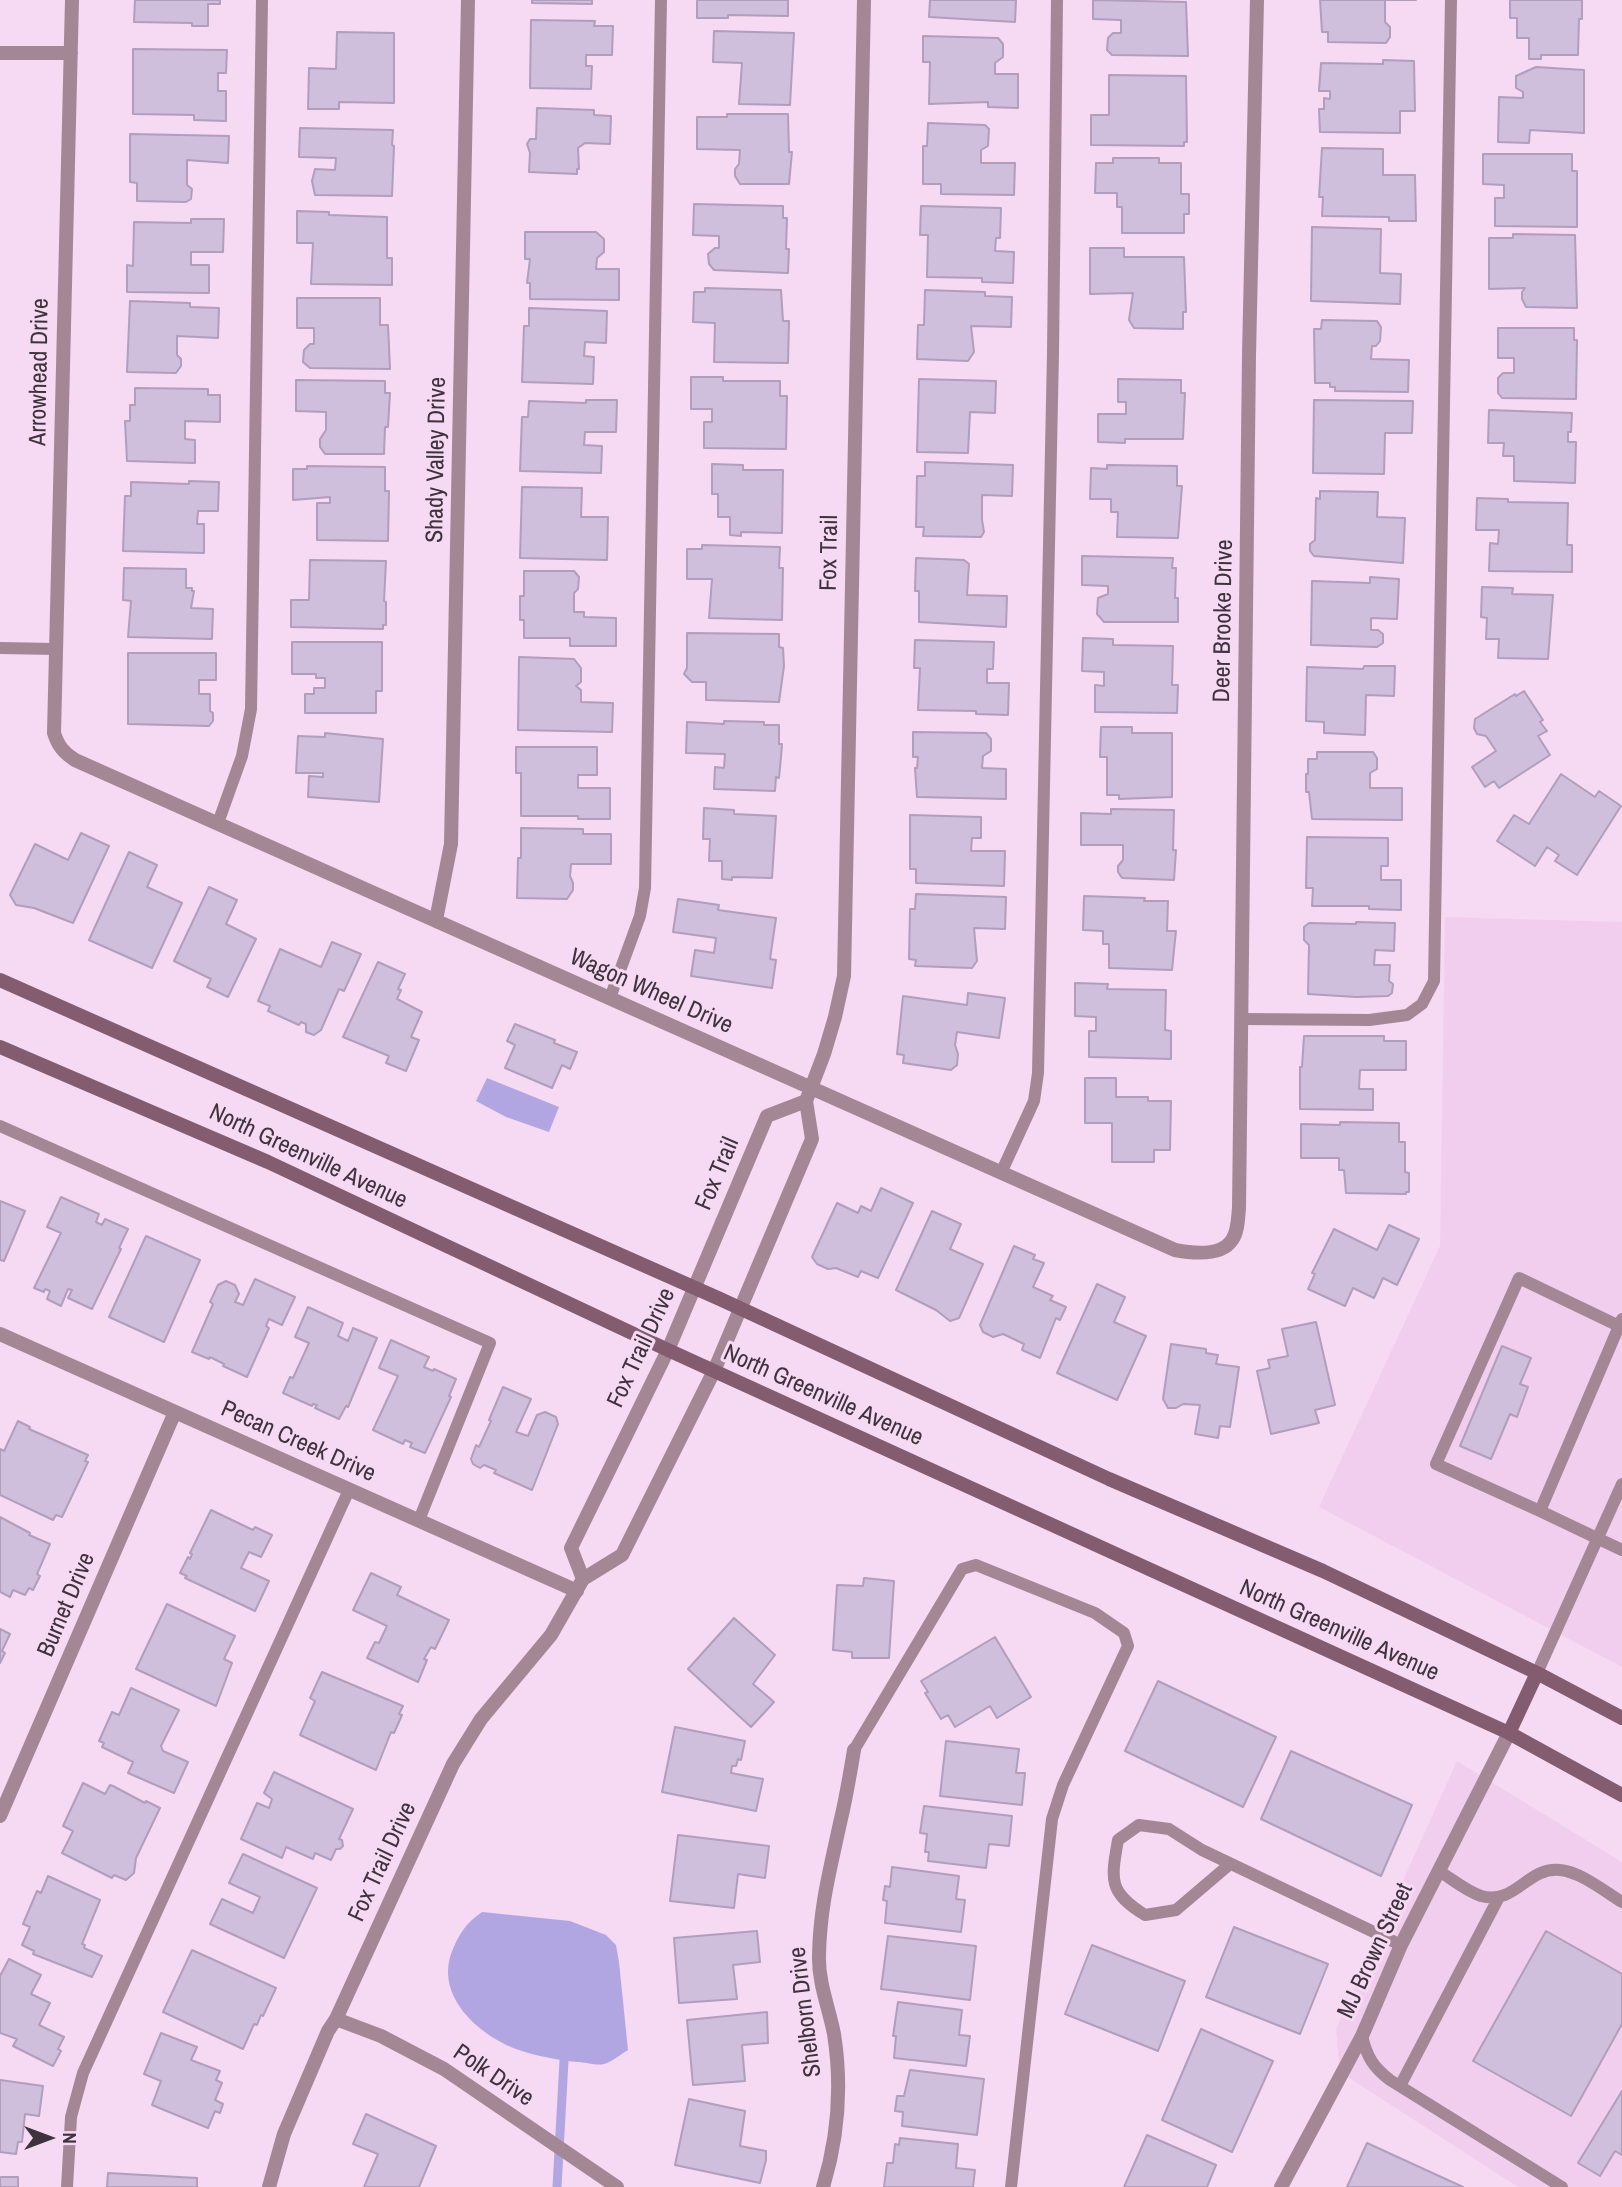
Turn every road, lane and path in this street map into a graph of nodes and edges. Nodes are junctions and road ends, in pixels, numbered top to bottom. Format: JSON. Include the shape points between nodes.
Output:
{"nodes":[{"id":1,"x":72,"y":0,"type":"edge"},
{"id":2,"x":262,"y":0,"type":"edge"},
{"id":3,"x":468,"y":0,"type":"edge"},
{"id":4,"x":660,"y":0,"type":"edge"},
{"id":5,"x":864,"y":0,"type":"edge"},
{"id":6,"x":1057,"y":0,"type":"edge"},
{"id":7,"x":1257,"y":0,"type":"edge"},
{"id":8,"x":1451,"y":0,"type":"edge"},
{"id":9,"x":0,"y":53,"type":"edge"},
{"id":10,"x":71,"y":53,"type":"junction"},
{"id":11,"x":0,"y":648,"type":"edge"},
{"id":12,"x":56,"y":649,"type":"junction"},
{"id":13,"x":58,"y":744,"type":"joint"},
{"id":14,"x":218,"y":823,"type":"junction"},
{"id":15,"x":436,"y":920,"type":"junction"},
{"id":16,"x":0,"y":980,"type":"edge"},
{"id":17,"x":610,"y":998,"type":"junction"},
{"id":18,"x":1242,"y":1019,"type":"junction"},
{"id":19,"x":0,"y":1047,"type":"edge"},
{"id":20,"x":809,"y":1095,"type":"junction"},
{"id":21,"x":0,"y":1126,"type":"edge"},
{"id":22,"x":1001,"y":1173,"type":"junction"},
{"id":23,"x":1232,"y":1241,"type":"joint"},
{"id":24,"x":695,"y":1287,"type":"junction"},
{"id":25,"x":742,"y":1309,"type":"junction"},
{"id":26,"x":1620,"y":1322,"type":"edge"},
{"id":27,"x":0,"y":1336,"type":"edge"},
{"id":28,"x":668,"y":1350,"type":"junction"},
{"id":29,"x":714,"y":1371,"type":"junction"},
{"id":30,"x":176,"y":1412,"type":"junction"},
{"id":31,"x":1622,"y":1484,"type":"edge"},
{"id":32,"x":349,"y":1490,"type":"junction"},
{"id":33,"x":1540,"y":1511,"type":"junction"},
{"id":34,"x":419,"y":1520,"type":"junction"},
{"id":35,"x":1598,"y":1538,"type":"junction"},
{"id":36,"x":1622,"y":1550,"type":"edge"},
{"id":37,"x":580,"y":1585,"type":"junction"},
{"id":38,"x":1537,"y":1673,"type":"junction"},
{"id":39,"x":1622,"y":1718,"type":"edge"},
{"id":40,"x":1509,"y":1733,"type":"junction"},
{"id":41,"x":854,"y":1750,"type":"joint"},
{"id":42,"x":1622,"y":1795,"type":"edge"},
{"id":43,"x":0,"y":1816,"type":"edge"},
{"id":44,"x":1230,"y":1864,"type":"junction"},
{"id":45,"x":1439,"y":1871,"type":"junction"},
{"id":46,"x":1499,"y":1897,"type":"junction"},
{"id":47,"x":1622,"y":1902,"type":"edge"},
{"id":48,"x":1401,"y":1945,"type":"junction"},
{"id":49,"x":336,"y":2018,"type":"junction"},
{"id":50,"x":1362,"y":2036,"type":"junction"},
{"id":51,"x":1400,"y":2086,"type":"junction"},
{"id":52,"x":67,"y":2187,"type":"edge"},
{"id":53,"x":269,"y":2187,"type":"edge"},
{"id":54,"x":617,"y":2187,"type":"edge"},
{"id":55,"x":823,"y":2187,"type":"edge"},
{"id":56,"x":1011,"y":2187,"type":"edge"},
{"id":57,"x":1281,"y":2187,"type":"edge"},
{"id":58,"x":1562,"y":2187,"type":"edge"}],
"edges":[{"from":1,"to":10,"type":"street","name":"Arrowhead Drive"},
{"from":2,"to":14,"type":"lane","via":[[251,709],[242,756]]},
{"from":3,"to":15,"type":"street","name":"Shady Valley Drive","via":[[451,844]]},
{"from":4,"to":17,"type":"lane","via":[[645,888],[640,916]]},
{"from":5,"to":20,"type":"street","name":"Fox Trail","via":[[844,976]]},
{"from":6,"to":22,"type":"lane","via":[[1038,1073],[1034,1101]]},
{"from":7,"to":18,"type":"street","name":"Deer Brooke Drive"},
{"from":8,"to":18,"type":"lane","via":[[1434,981],[1422,1004],[1407,1015],[1369,1020]]},
{"from":9,"to":10,"type":"street"},
{"from":10,"to":12,"type":"street","name":"Arrowhead Drive"},
{"from":11,"to":12,"type":"lane"},
{"from":12,"to":13,"type":"street","name":"Arrowhead Drive","via":[[54,733]]},
{"from":13,"to":14,"type":"street","name":"Wagon Wheel Drive","via":[[75,760]]},
{"from":14,"to":15,"type":"street","name":"Wagon Wheel Drive"},
{"from":15,"to":17,"type":"street","name":"Wagon Wheel Drive"},
{"from":16,"to":24,"type":"main road","name":"North Greenville Avenue"},
{"from":17,"to":20,"type":"street","name":"Wagon Wheel Drive"},
{"from":18,"to":23,"type":"street","name":"Deer Brooke Drive","via":[[1239,1208]]},
{"from":19,"to":28,"type":"main road","name":"North Greenville Avenue","via":[[268,1162]]},
{"from":20,"to":22,"type":"street","name":"Wagon Wheel Drive"},
{"from":20,"to":24,"type":"street","name":"Fox Trail","via":[[767,1116]]},
{"from":20,"to":25,"type":"street","name":"Fox Trail","via":[[812,1139]]},
{"from":21,"to":34,"type":"lane","via":[[489,1343]]},
{"from":22,"to":23,"type":"street","name":"Wagon Wheel Drive","via":[[1175,1251],[1217,1251]]},
{"from":24,"to":25,"type":"main road","name":"North Greenville Avenue"},
{"from":24,"to":28,"type":"street","name":"Fox Trail Drive"},
{"from":25,"to":29,"type":"street","name":"Fox Trail Drive"},
{"from":25,"to":38,"type":"main road","name":"North Greenville Avenue","via":[[1108,1479],[1323,1571]]},
{"from":26,"to":33,"type":"lane"},
{"from":26,"to":33,"type":"lane","via":[[1519,1278],[1436,1464]]},
{"from":27,"to":30,"type":"street","name":"Pecan Creek Drive"},
{"from":28,"to":29,"type":"main road","name":"North Greenville Avenue"},
{"from":28,"to":37,"type":"street","name":"Fox Trail Drive","via":[[570,1548]]},
{"from":29,"to":37,"type":"street","name":"Fox Trail Drive","via":[[622,1555]]},
{"from":29,"to":40,"type":"main road","name":"North Greenville Avenue"},
{"from":30,"to":32,"type":"street","name":"Pecan Creek Drive"},
{"from":30,"to":43,"type":"street","name":"Burnet Drive"},
{"from":31,"to":35,"type":"lane"},
{"from":32,"to":34,"type":"street","name":"Pecan Creek Drive"},
{"from":32,"to":52,"type":"lane","via":[[83,2073],[71,2117]]},
{"from":33,"to":35,"type":"lane"},
{"from":34,"to":37,"type":"street","name":"Pecan Creek Drive"},
{"from":35,"to":36,"type":"lane"},
{"from":35,"to":38,"type":"lane"},
{"from":37,"to":49,"type":"street","name":"Fox Trail Drive","via":[[551,1635],[481,1719],[453,1764]]},
{"from":38,"to":39,"type":"main road","name":"North Greenville Avenue"},
{"from":38,"to":40,"type":"main road"},
{"from":40,"to":42,"type":"main road","name":"North Greenville Avenue"},
{"from":40,"to":45,"type":"street","name":"MJ Brown Street"},
{"from":41,"to":55,"type":"street","name":"Shelborn Drive","via":[[822,1898],[818,1959],[837,2070],[837,2118]]},
{"from":41,"to":56,"type":"lane","via":[[962,1569],[976,1565],[1095,1613],[1124,1633],[1128,1646],[1063,1785],[1052,1819]]},
{"from":44,"to":44,"type":"lane","via":[[1169,1829],[1139,1825],[1118,1840],[1111,1876],[1124,1902],[1145,1915],[1176,1910]]},
{"from":44,"to":48,"type":"lane"},
{"from":45,"to":46,"type":"lane","via":[[1481,1896]]},
{"from":45,"to":48,"type":"street","name":"MJ Brown Street"},
{"from":46,"to":47,"type":"lane","via":[[1546,1870],[1560,1870]]},
{"from":46,"to":51,"type":"lane"},
{"from":48,"to":50,"type":"street","name":"MJ Brown Street"},
{"from":49,"to":53,"type":"street","name":"Fox Trail Drive","via":[[284,2134]]},
{"from":49,"to":54,"type":"street","name":"Polk Drive","via":[[444,2069]]},
{"from":50,"to":51,"type":"lane","via":[[1376,2069]]},
{"from":50,"to":57,"type":"street","name":"MJ Brown Street"},
{"from":51,"to":58,"type":"lane"}]}
